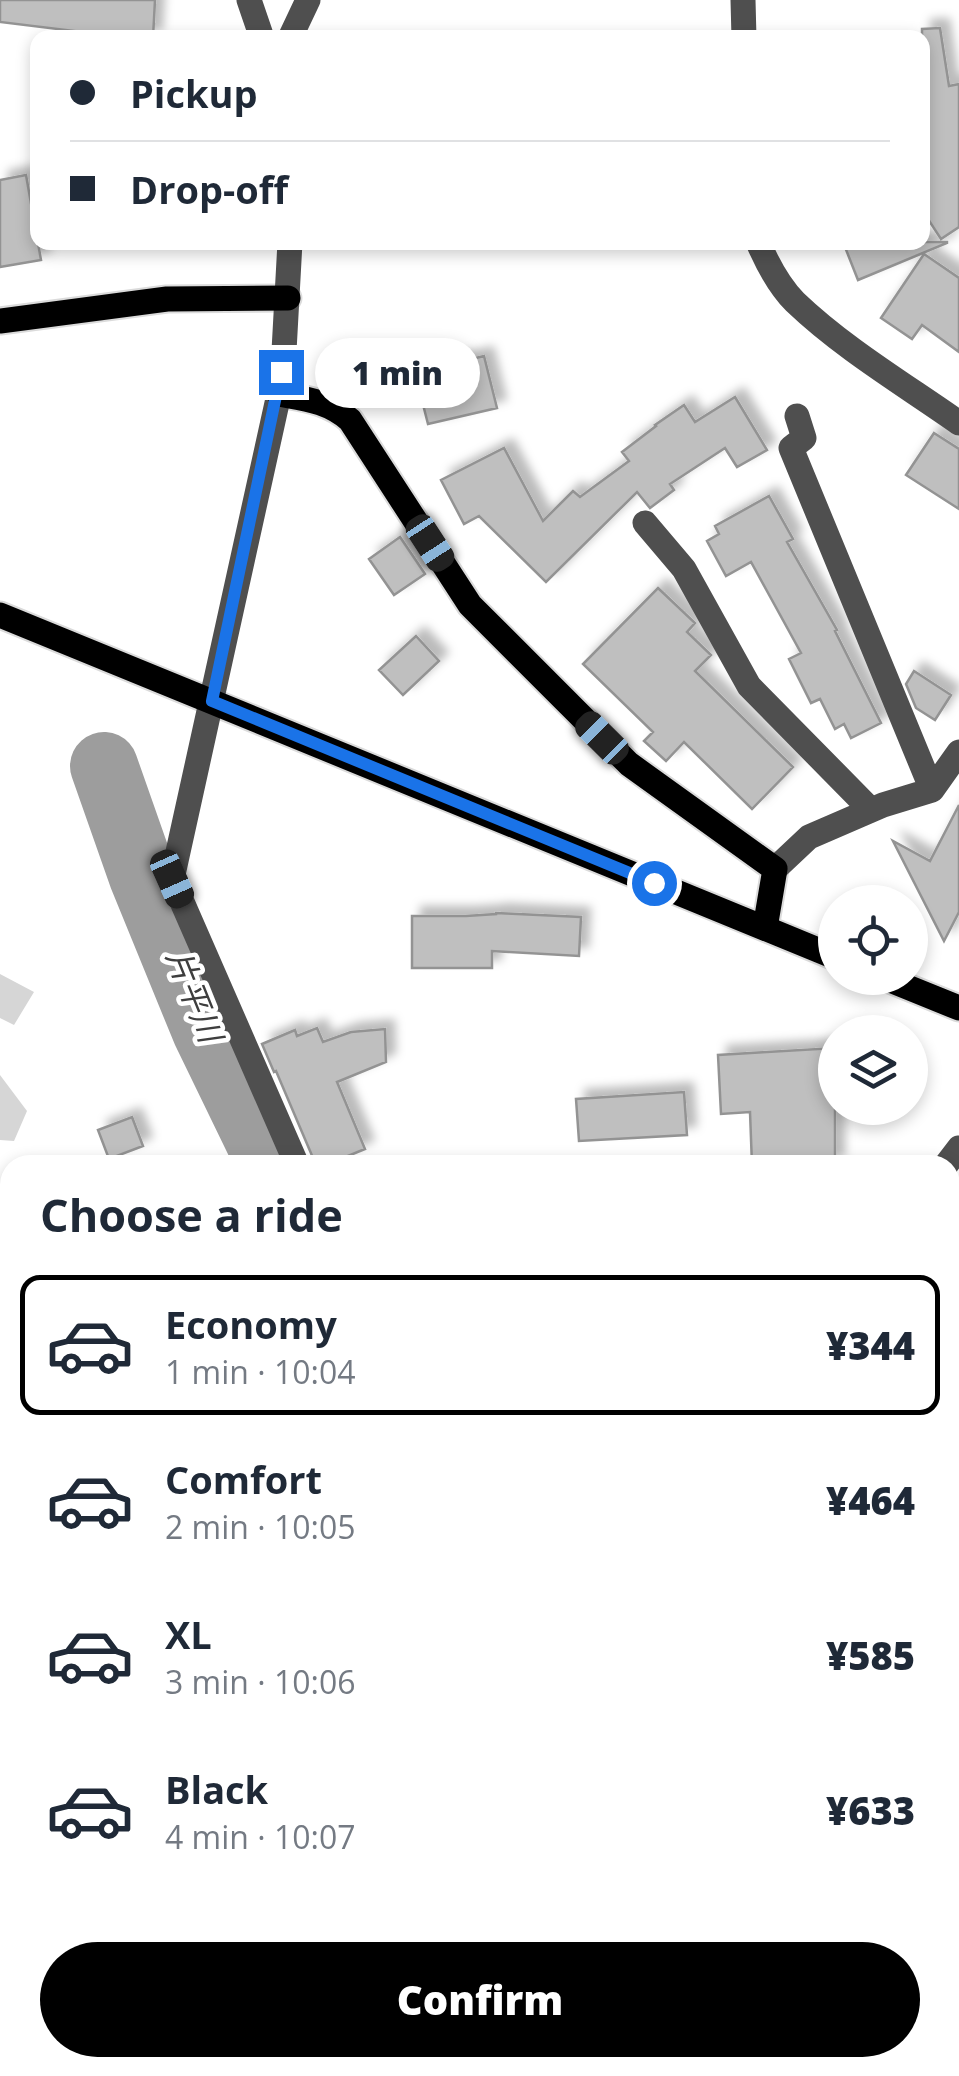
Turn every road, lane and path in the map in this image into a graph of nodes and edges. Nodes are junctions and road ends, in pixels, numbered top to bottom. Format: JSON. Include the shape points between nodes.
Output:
{"nodes":[{"id":1,"x":249,"y":0,"type":"edge"},
{"id":2,"x":308,"y":0,"type":"edge"},
{"id":3,"x":743,"y":0,"type":"edge"},
{"id":4,"x":259,"y":30,"type":"edge"},
{"id":5,"x":294,"y":30,"type":"edge"},
{"id":6,"x":744,"y":30,"type":"edge"},
{"id":7,"x":290,"y":250,"type":"edge"},
{"id":8,"x":762,"y":250,"type":"edge"},
{"id":9,"x":288,"y":298,"type":"junction"},
{"id":10,"x":0,"y":320,"type":"edge"},
{"id":11,"x":278,"y":394,"type":"junction"},
{"id":12,"x":797,"y":416,"type":"dead end"},
{"id":13,"x":959,"y":423,"type":"edge"},
{"id":14,"x":645,"y":522,"type":"dead end"},
{"id":15,"x":0,"y":615,"type":"edge"},
{"id":16,"x":212,"y":701,"type":"junction"},
{"id":17,"x":959,"y":752,"type":"edge"},
{"id":18,"x":932,"y":790,"type":"junction"},
{"id":19,"x":872,"y":810,"type":"junction"},
{"id":20,"x":775,"y":869,"type":"junction"},
{"id":21,"x":764,"y":928,"type":"junction"},
{"id":22,"x":818,"y":950,"type":"edge"},
{"id":23,"x":927,"y":995,"type":"edge"},
{"id":24,"x":959,"y":1008,"type":"edge"},
{"id":25,"x":293,"y":1155,"type":"edge"}],
"edges":[{"from":1,"to":4,"type":"street"},
{"from":2,"to":5,"type":"street"},
{"from":3,"to":6,"type":"street"},
{"from":7,"to":9,"type":"street"},
{"from":8,"to":13,"type":"street","via":[[793,300]]},
{"from":9,"to":10,"type":"main road","via":[[166,299]]},
{"from":9,"to":11,"type":"street"},
{"from":11,"to":16,"type":"street"},
{"from":11,"to":20,"type":"main road","via":[[317,401],[350,420],[470,605],[629,764]]},
{"from":12,"to":18,"type":"street","via":[[804,438],[791,448]]},
{"from":14,"to":19,"type":"street","via":[[684,569],[749,686]]},
{"from":15,"to":16,"type":"main road"},
{"from":16,"to":21,"type":"main road"},
{"from":16,"to":25,"type":"street","via":[[172,879]]},
{"from":17,"to":18,"type":"street"},
{"from":18,"to":19,"type":"street"},
{"from":19,"to":20,"type":"street","via":[[809,836]]},
{"from":20,"to":21,"type":"main road"},
{"from":21,"to":22,"type":"main road"},
{"from":23,"to":24,"type":"main road"}]}
